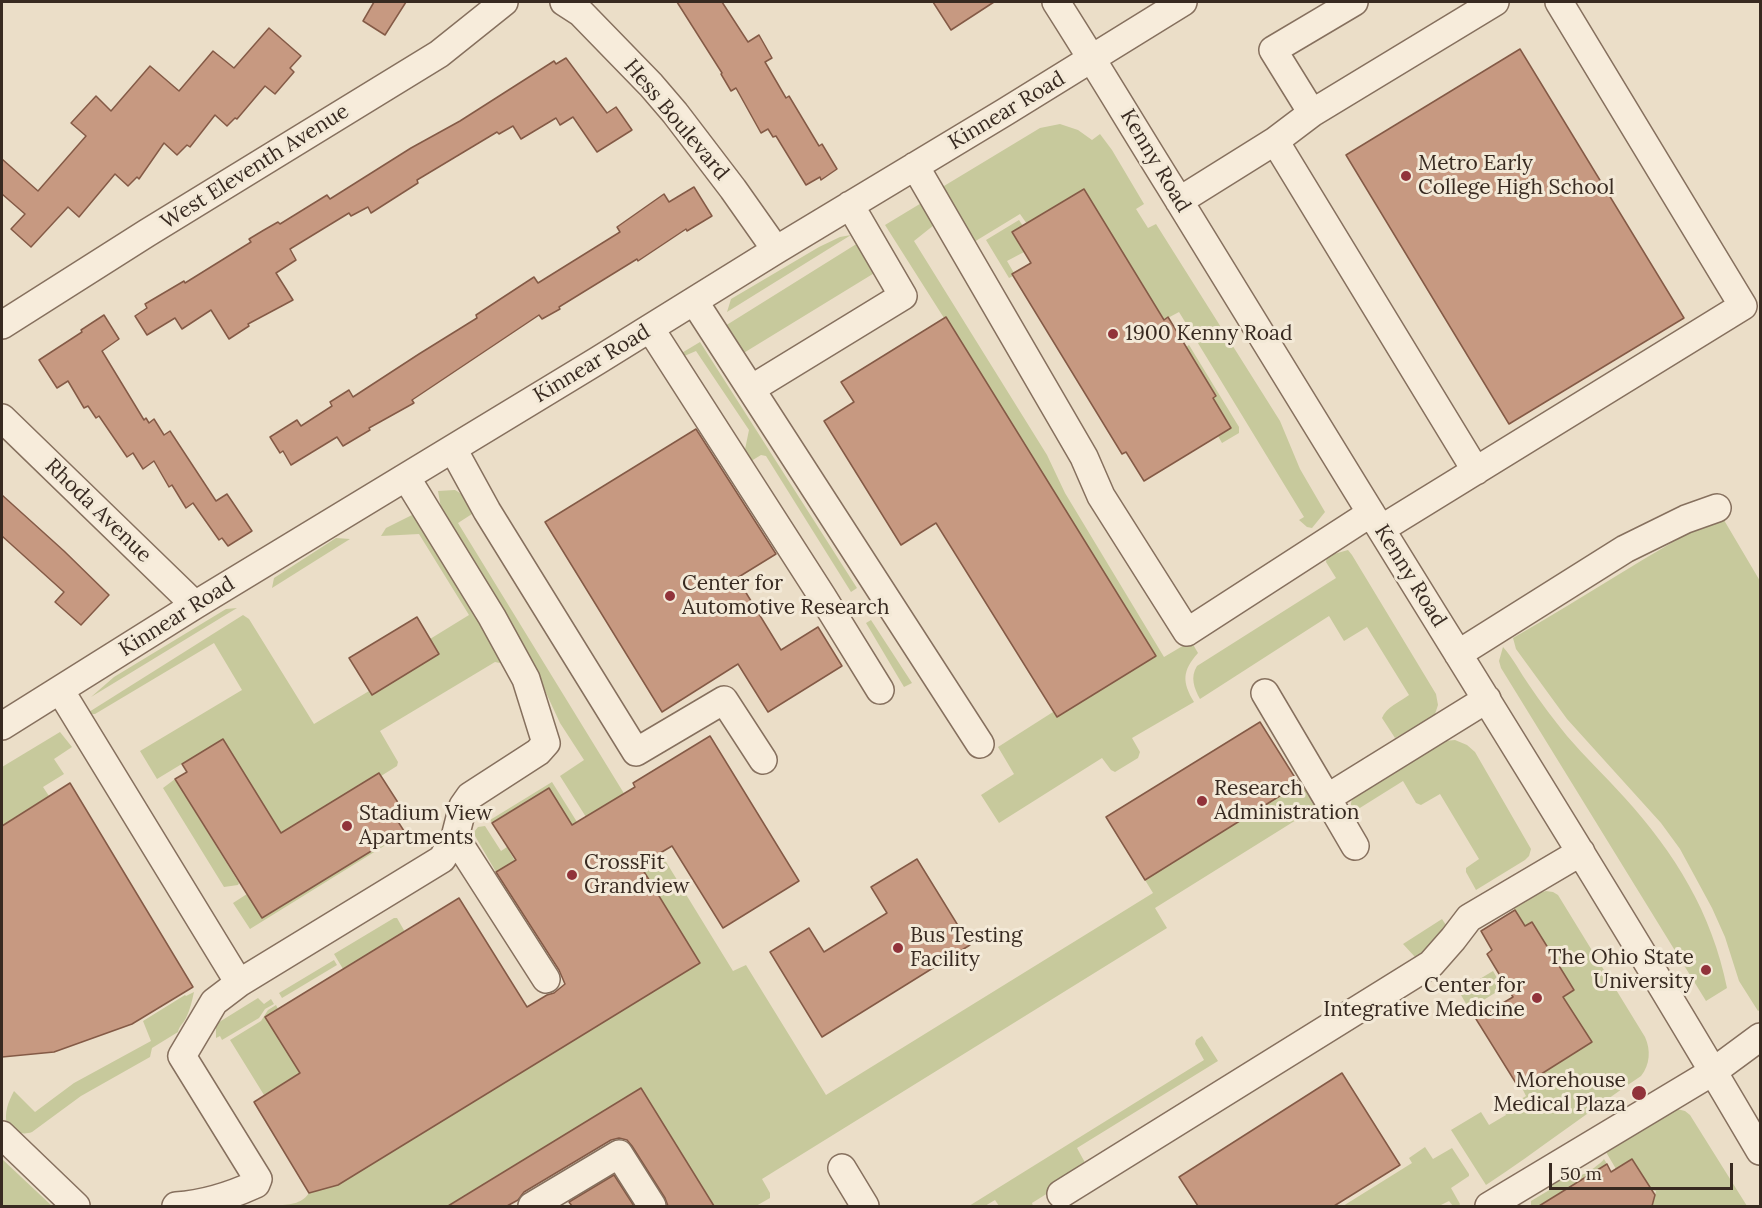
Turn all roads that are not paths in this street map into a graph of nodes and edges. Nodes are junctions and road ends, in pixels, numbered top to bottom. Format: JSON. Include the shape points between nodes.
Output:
{"nodes":[{"id":1,"x":504,"y":2,"type":"edge"},
{"id":2,"x":564,"y":2,"type":"edge"},
{"id":3,"x":1056,"y":2,"type":"edge"},
{"id":4,"x":1183,"y":2,"type":"edge"},
{"id":5,"x":1354,"y":2,"type":"edge"},
{"id":6,"x":1495,"y":2,"type":"edge"},
{"id":7,"x":1559,"y":2,"type":"edge"},
{"id":8,"x":1093,"y":59,"type":"junction"},
{"id":9,"x":1312,"y":113,"type":"junction"},
{"id":10,"x":1275,"y":141,"type":"junction"},
{"id":11,"x":915,"y":166,"type":"junction"},
{"id":12,"x":1179,"y":201,"type":"junction"},
{"id":13,"x":850,"y":205,"type":"junction"},
{"id":14,"x":776,"y":250,"type":"junction"},
{"id":15,"x":694,"y":301,"type":"junction"},
{"id":16,"x":2,"y":325,"type":"edge"},
{"id":17,"x":650,"y":328,"type":"junction"},
{"id":18,"x":751,"y":389,"type":"junction"},
{"id":19,"x":2,"y":418,"type":"edge"},
{"id":20,"x":453,"y":449,"type":"junction"},
{"id":21,"x":1476,"y":471,"type":"junction"},
{"id":22,"x":406,"y":477,"type":"junction"},
{"id":23,"x":1717,"y":508,"type":"dead end"},
{"id":24,"x":1376,"y":521,"type":"junction"},
{"id":25,"x":195,"y":605,"type":"junction"},
{"id":26,"x":1458,"y":654,"type":"junction"},
{"id":27,"x":60,"y":690,"type":"junction"},
{"id":28,"x":880,"y":690,"type":"dead end"},
{"id":29,"x":1264,"y":693,"type":"dead end"},
{"id":30,"x":1487,"y":699,"type":"junction"},
{"id":31,"x":2,"y":726,"type":"edge"},
{"id":32,"x":980,"y":744,"type":"dead end"},
{"id":33,"x":763,"y":760,"type":"dead end"},
{"id":34,"x":1327,"y":798,"type":"junction"},
{"id":35,"x":455,"y":837,"type":"junction"},
{"id":36,"x":1356,"y":846,"type":"dead end"},
{"id":37,"x":1581,"y":852,"type":"junction"},
{"id":38,"x":546,"y":979,"type":"dead end"},
{"id":39,"x":239,"y":983,"type":"junction"},
{"id":40,"x":1761,"y":1037,"type":"edge"},
{"id":41,"x":1713,"y":1071,"type":"junction"},
{"id":42,"x":2,"y":1135,"type":"edge"},
{"id":43,"x":1761,"y":1151,"type":"edge"},
{"id":44,"x":842,"y":1168,"type":"dead end"},
{"id":45,"x":1060,"y":1194,"type":"dead end"},
{"id":46,"x":549,"y":1202,"type":"edge"},
{"id":47,"x":76,"y":1206,"type":"edge"},
{"id":48,"x":176,"y":1206,"type":"edge"},
{"id":49,"x":652,"y":1206,"type":"edge"},
{"id":50,"x":865,"y":1206,"type":"edge"},
{"id":51,"x":1489,"y":1206,"type":"edge"}],
"edges":[{"from":1,"to":16,"type":"street","name":"West Eleventh Avenue","via":[[439,54]]},
{"from":2,"to":14,"type":"street","name":"Hess Boulevard","via":[[581,14],[675,112]]},
{"from":3,"to":8,"type":"street","name":"Kenny Road"},
{"from":4,"to":8,"type":"street","name":"Kinnear Road"},
{"from":5,"to":9,"type":"street","via":[[1273,50]]},
{"from":6,"to":9,"type":"street"},
{"from":7,"to":21,"type":"street","via":[[1743,306]]},
{"from":8,"to":11,"type":"street","name":"Kinnear Road"},
{"from":8,"to":12,"type":"street","name":"Kenny Road"},
{"from":9,"to":10,"type":"street"},
{"from":10,"to":12,"type":"street"},
{"from":10,"to":21,"type":"street"},
{"from":11,"to":13,"type":"street","name":"Kinnear Road"},
{"from":11,"to":24,"type":"street","via":[[1084,457],[1101,496],[1187,632]]},
{"from":12,"to":24,"type":"street","name":"Kenny Road"},
{"from":13,"to":14,"type":"street","name":"Kinnear Road"},
{"from":13,"to":18,"type":"street","via":[[903,296]]},
{"from":14,"to":15,"type":"street","name":"Kinnear Road"},
{"from":15,"to":17,"type":"street","name":"Kinnear Road"},
{"from":15,"to":18,"type":"street"},
{"from":17,"to":20,"type":"street","name":"Kinnear Road"},
{"from":17,"to":28,"type":"street"},
{"from":18,"to":32,"type":"street"},
{"from":19,"to":25,"type":"street","name":"Rhoda Avenue"},
{"from":20,"to":22,"type":"street","name":"Kinnear Road"},
{"from":20,"to":33,"type":"street","via":[[636,752],[724,700]]},
{"from":21,"to":24,"type":"street"},
{"from":22,"to":25,"type":"street","name":"Kinnear Road"},
{"from":22,"to":35,"type":"street","via":[[526,679],[546,743],[470,796],[463,806]]},
{"from":23,"to":26,"type":"street","via":[[1625,549]]},
{"from":24,"to":26,"type":"street","name":"Kenny Road"},
{"from":25,"to":27,"type":"street","name":"Kinnear Road"},
{"from":26,"to":30,"type":"street","name":"Kenny Road"},
{"from":27,"to":31,"type":"street","name":"Kinnear Road"},
{"from":27,"to":39,"type":"street"},
{"from":29,"to":34,"type":"street"},
{"from":30,"to":34,"type":"street"},
{"from":30,"to":37,"type":"street","name":"Kenny Road"},
{"from":34,"to":36,"type":"street"},
{"from":35,"to":38,"type":"street"},
{"from":35,"to":39,"type":"street","via":[[442,859]]},
{"from":37,"to":41,"type":"street","name":"Kenny Road"},
{"from":37,"to":45,"type":"street","via":[[1469,918],[1431,964]]},
{"from":39,"to":48,"type":"street","via":[[214,1002],[182,1056],[258,1179],[256,1184],[229,1196]]},
{"from":40,"to":41,"type":"street"},
{"from":41,"to":43,"type":"street","name":"Kenny Road"},
{"from":41,"to":51,"type":"street"},
{"from":42,"to":47,"type":"street"},
{"from":44,"to":50,"type":"street"},
{"from":46,"to":49,"type":"street","via":[[619,1154]]}]}
